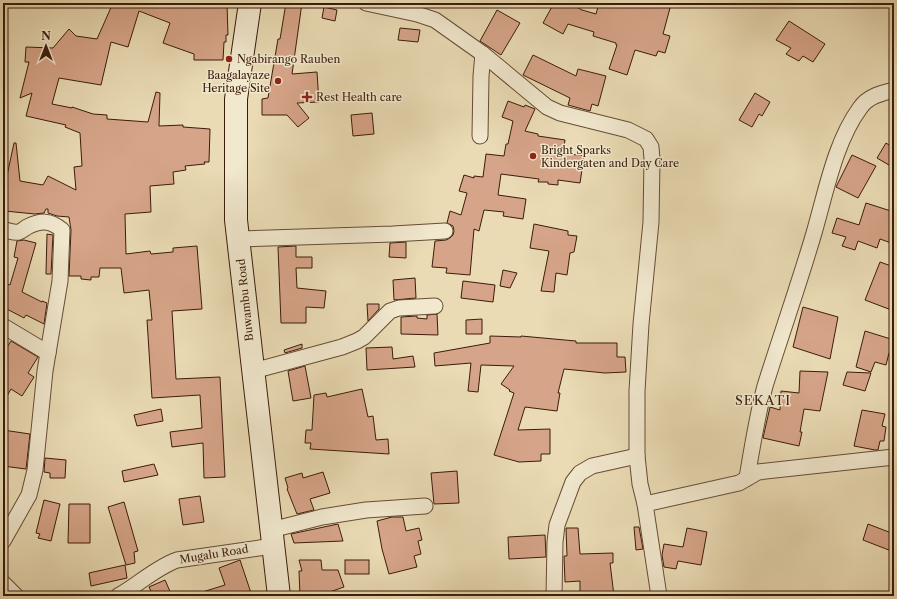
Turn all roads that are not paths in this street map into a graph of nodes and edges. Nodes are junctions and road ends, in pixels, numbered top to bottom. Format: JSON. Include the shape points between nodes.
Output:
{"nodes":[{"id":1,"x":250,"y":3,"type":"edge"},
{"id":2,"x":366,"y":3,"type":"edge"},
{"id":3,"x":483,"y":54,"type":"junction"},
{"id":4,"x":894,"y":90,"type":"edge"},
{"id":5,"x":480,"y":136,"type":"dead end"},
{"id":6,"x":3,"y":229,"type":"edge"},
{"id":7,"x":445,"y":230,"type":"dead end"},
{"id":8,"x":238,"y":239,"type":"junction"},
{"id":9,"x":435,"y":306,"type":"dead end"},
{"id":10,"x":3,"y":326,"type":"edge"},
{"id":11,"x":48,"y":353,"type":"junction"},
{"id":12,"x":253,"y":371,"type":"junction"},
{"id":13,"x":637,"y":456,"type":"junction"},
{"id":14,"x":894,"y":457,"type":"edge"},
{"id":15,"x":747,"y":478,"type":"junction"},
{"id":16,"x":645,"y":504,"type":"junction"},
{"id":17,"x":425,"y":506,"type":"dead end"},
{"id":18,"x":272,"y":538,"type":"junction"},
{"id":19,"x":3,"y":541,"type":"edge"},
{"id":20,"x":3,"y":583,"type":"edge"},
{"id":21,"x":16,"y":596,"type":"edge"},
{"id":22,"x":118,"y":596,"type":"edge"},
{"id":23,"x":279,"y":596,"type":"edge"},
{"id":24,"x":554,"y":596,"type":"edge"},
{"id":25,"x":659,"y":596,"type":"edge"}],
"edges":[{"from":1,"to":8,"type":"street","name":"Buwambu Road","via":[[236,99]]},
{"from":2,"to":3,"type":"street","via":[[435,20]]},
{"from":3,"to":5,"type":"street"},
{"from":3,"to":13,"type":"street","via":[[547,107],[560,113],[628,130],[646,139],[651,147],[651,222],[641,324]]},
{"from":4,"to":15,"type":"street","via":[[873,96],[861,106],[844,138],[765,387]]},
{"from":6,"to":11,"type":"street","via":[[20,231],[43,222],[54,223],[62,230],[60,281]]},
{"from":7,"to":8,"type":"street"},
{"from":8,"to":12,"type":"street","name":"Buwambu Road"},
{"from":9,"to":12,"type":"street","via":[[390,311],[357,341]]},
{"from":10,"to":11,"type":"street"},
{"from":11,"to":19,"type":"street","via":[[35,470],[29,495]]},
{"from":12,"to":18,"type":"street","name":"Buwambu Road"},
{"from":13,"to":16,"type":"street"},
{"from":13,"to":24,"type":"street","via":[[592,466],[580,473],[573,482],[557,525]]},
{"from":14,"to":15,"type":"street","via":[[768,470]]},
{"from":15,"to":16,"type":"street","via":[[739,483]]},
{"from":16,"to":25,"type":"street"},
{"from":17,"to":18,"type":"street","name":"Mugalu Road","via":[[359,511],[322,517]]},
{"from":18,"to":22,"type":"street","name":"Mugalu Road","via":[[177,560],[164,565]]},
{"from":18,"to":23,"type":"street","name":"Buwambu Road"},
{"from":20,"to":21,"type":"street"}]}
